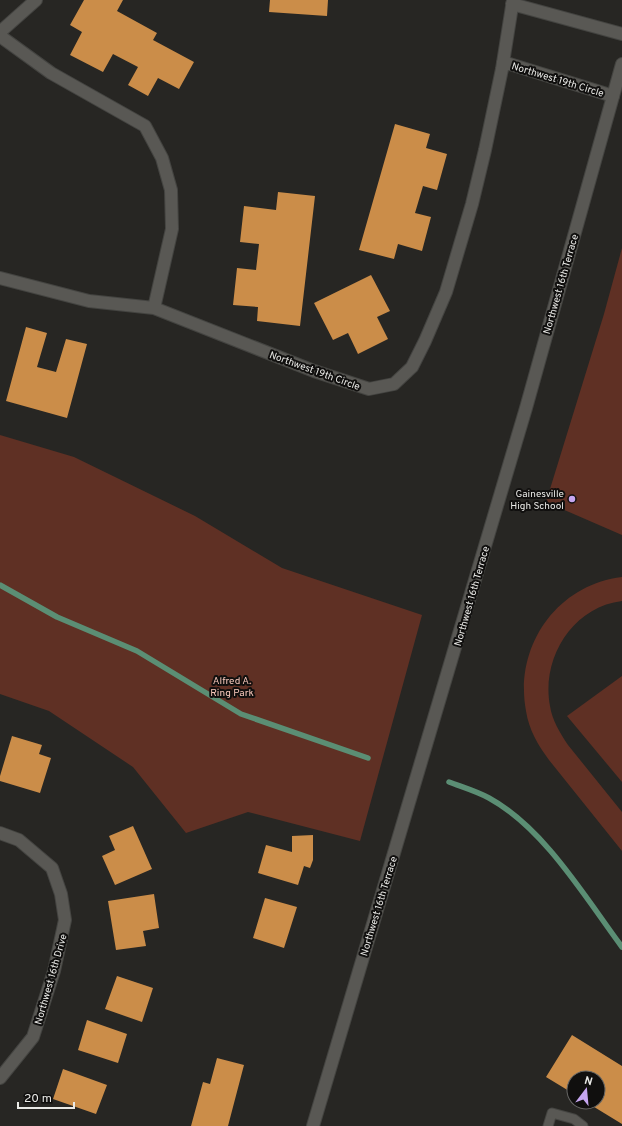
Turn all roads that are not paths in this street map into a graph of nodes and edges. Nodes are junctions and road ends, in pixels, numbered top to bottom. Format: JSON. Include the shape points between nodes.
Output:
{"nodes":[{"id":1,"x":36,"y":0,"type":"edge"},
{"id":2,"x":513,"y":2,"type":"edge"},
{"id":3,"x":0,"y":32,"type":"edge"},
{"id":4,"x":622,"y":34,"type":"edge"},
{"id":5,"x":0,"y":36,"type":"edge"},
{"id":6,"x":503,"y":62,"type":"junction"},
{"id":7,"x":622,"y":64,"type":"edge"},
{"id":8,"x":619,"y":85,"type":"edge"},
{"id":9,"x":613,"y":96,"type":"junction"},
{"id":10,"x":0,"y":278,"type":"edge"},
{"id":11,"x":154,"y":308,"type":"junction"},
{"id":12,"x":0,"y":833,"type":"edge"},
{"id":13,"x":0,"y":1078,"type":"edge"},
{"id":14,"x":313,"y":1126,"type":"edge"},
{"id":15,"x":548,"y":1126,"type":"edge"},
{"id":16,"x":583,"y":1126,"type":"edge"}],
"edges":[{"from":1,"to":3,"type":"street"},
{"from":2,"to":4,"type":"street","name":"Northwest 19th Circle"},
{"from":2,"to":6,"type":"street","name":"Northwest 19th Circle"},
{"from":5,"to":11,"type":"street","via":[[51,73],[145,126],[162,158],[171,190],[172,229]]},
{"from":6,"to":9,"type":"street","name":"Northwest 19th Circle"},
{"from":6,"to":11,"type":"street","name":"Northwest 19th Circle","via":[[486,150],[446,292],[426,342],[412,366],[394,384],[369,389],[328,376]]},
{"from":7,"to":8,"type":"street","name":"Northwest 16th Terrace"},
{"from":8,"to":9,"type":"street","name":"Northwest 16th Terrace"},
{"from":9,"to":14,"type":"street","name":"Northwest 16th Terrace","via":[[524,415]]},
{"from":10,"to":11,"type":"street","name":"Northwest 19th Circle","via":[[89,301]]},
{"from":12,"to":13,"type":"street","name":"Northwest 16th Drive","via":[[20,840],[52,868],[66,920],[54,971],[33,1037]]},
{"from":15,"to":16,"type":"lane","via":[[552,1112],[574,1119]]}]}
